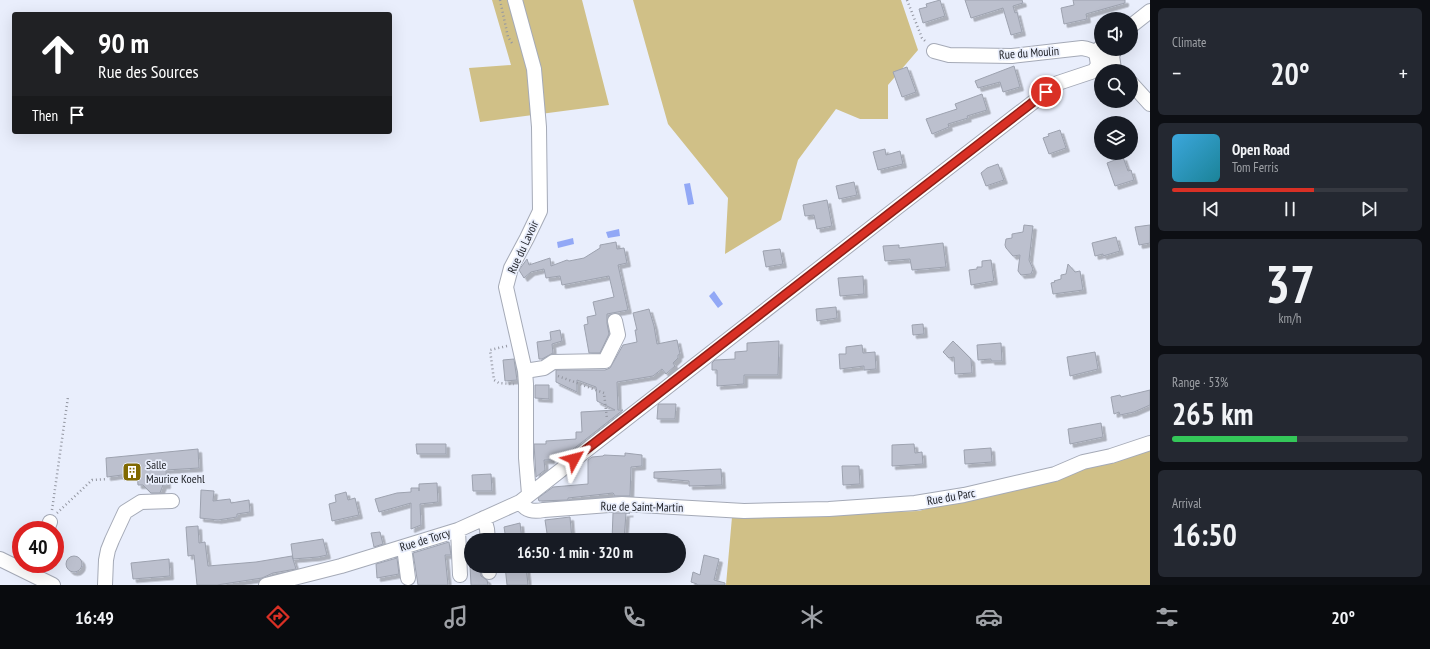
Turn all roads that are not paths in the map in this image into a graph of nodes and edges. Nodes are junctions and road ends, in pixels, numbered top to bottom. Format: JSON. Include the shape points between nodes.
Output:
{"nodes":[{"id":1,"x":515,"y":0,"type":"edge"},
{"id":2,"x":1150,"y":11,"type":"edge"},
{"id":3,"x":1138,"y":20,"type":"edge"},
{"id":4,"x":1094,"y":50,"type":"edge"},
{"id":5,"x":934,"y":52,"type":"road end"},
{"id":6,"x":1098,"y":56,"type":"edge"},
{"id":7,"x":1103,"y":56,"type":"edge"},
{"id":8,"x":1109,"y":64,"type":"edge"},
{"id":9,"x":1069,"y":80,"type":"junction"},
{"id":10,"x":1094,"y":80,"type":"edge"},
{"id":11,"x":1138,"y":91,"type":"edge"},
{"id":12,"x":1150,"y":104,"type":"edge"},
{"id":13,"x":615,"y":321,"type":"dead end"},
{"id":14,"x":526,"y":377,"type":"junction"},
{"id":15,"x":1150,"y":443,"type":"edge"},
{"id":16,"x":525,"y":498,"type":"junction"},
{"id":17,"x":172,"y":501,"type":"dead end"},
{"id":18,"x":744,"y":511,"type":"joint"},
{"id":19,"x":484,"y":518,"type":"junction"},
{"id":20,"x":458,"y":530,"type":"junction"},
{"id":21,"x":487,"y":533,"type":"edge"},
{"id":22,"x":404,"y":547,"type":"junction"},
{"id":23,"x":0,"y":559,"type":"edge"},
{"id":24,"x":12,"y":563,"type":"edge"},
{"id":25,"x":32,"y":573,"type":"edge"},
{"id":26,"x":460,"y":575,"type":"dead end"},
{"id":27,"x":408,"y":578,"type":"dead end"},
{"id":28,"x":44,"y":583,"type":"edge"},
{"id":29,"x":105,"y":585,"type":"edge"},
{"id":30,"x":266,"y":585,"type":"edge"}],
"edges":[{"from":1,"to":14,"type":"street","name":"Rue du Lavoir","via":[[534,69],[539,127],[540,211],[510,268],[506,287]]},
{"from":2,"to":3,"type":"street"},
{"from":4,"to":5,"type":"street","name":"Rue du Moulin","via":[[1082,48],[1012,56],[949,55]]},
{"from":6,"to":9,"type":"street","name":"Rue de Torcy","via":[[1098,64],[1094,71]]},
{"from":7,"to":8,"type":"street"},
{"from":9,"to":10,"type":"street"},
{"from":9,"to":16,"type":"street","name":"Rue de Torcy","via":[[1058,83]]},
{"from":11,"to":12,"type":"street"},
{"from":13,"to":14,"type":"street","via":[[618,335],[605,361],[553,362]]},
{"from":14,"to":16,"type":"street","name":"Rue du Lavoir"},
{"from":15,"to":18,"type":"street","name":"Rue du Parc","via":[[1083,462],[1055,474],[964,495],[915,503]]},
{"from":16,"to":18,"type":"street","name":"Rue de Saint-Martin","via":[[524,508],[534,512],[622,504]]},
{"from":16,"to":19,"type":"street","name":"Rue de Torcy"},
{"from":17,"to":29,"type":"street","via":[[141,502],[125,512],[108,550]]},
{"from":19,"to":20,"type":"street","name":"Rue de Torcy"},
{"from":19,"to":21,"type":"street"},
{"from":20,"to":22,"type":"street","name":"Rue de Torcy"},
{"from":20,"to":26,"type":"street"},
{"from":22,"to":27,"type":"street"},
{"from":22,"to":30,"type":"street","name":"Rue de Torcy"},
{"from":23,"to":24,"type":"street"},
{"from":25,"to":28,"type":"street"}]}
